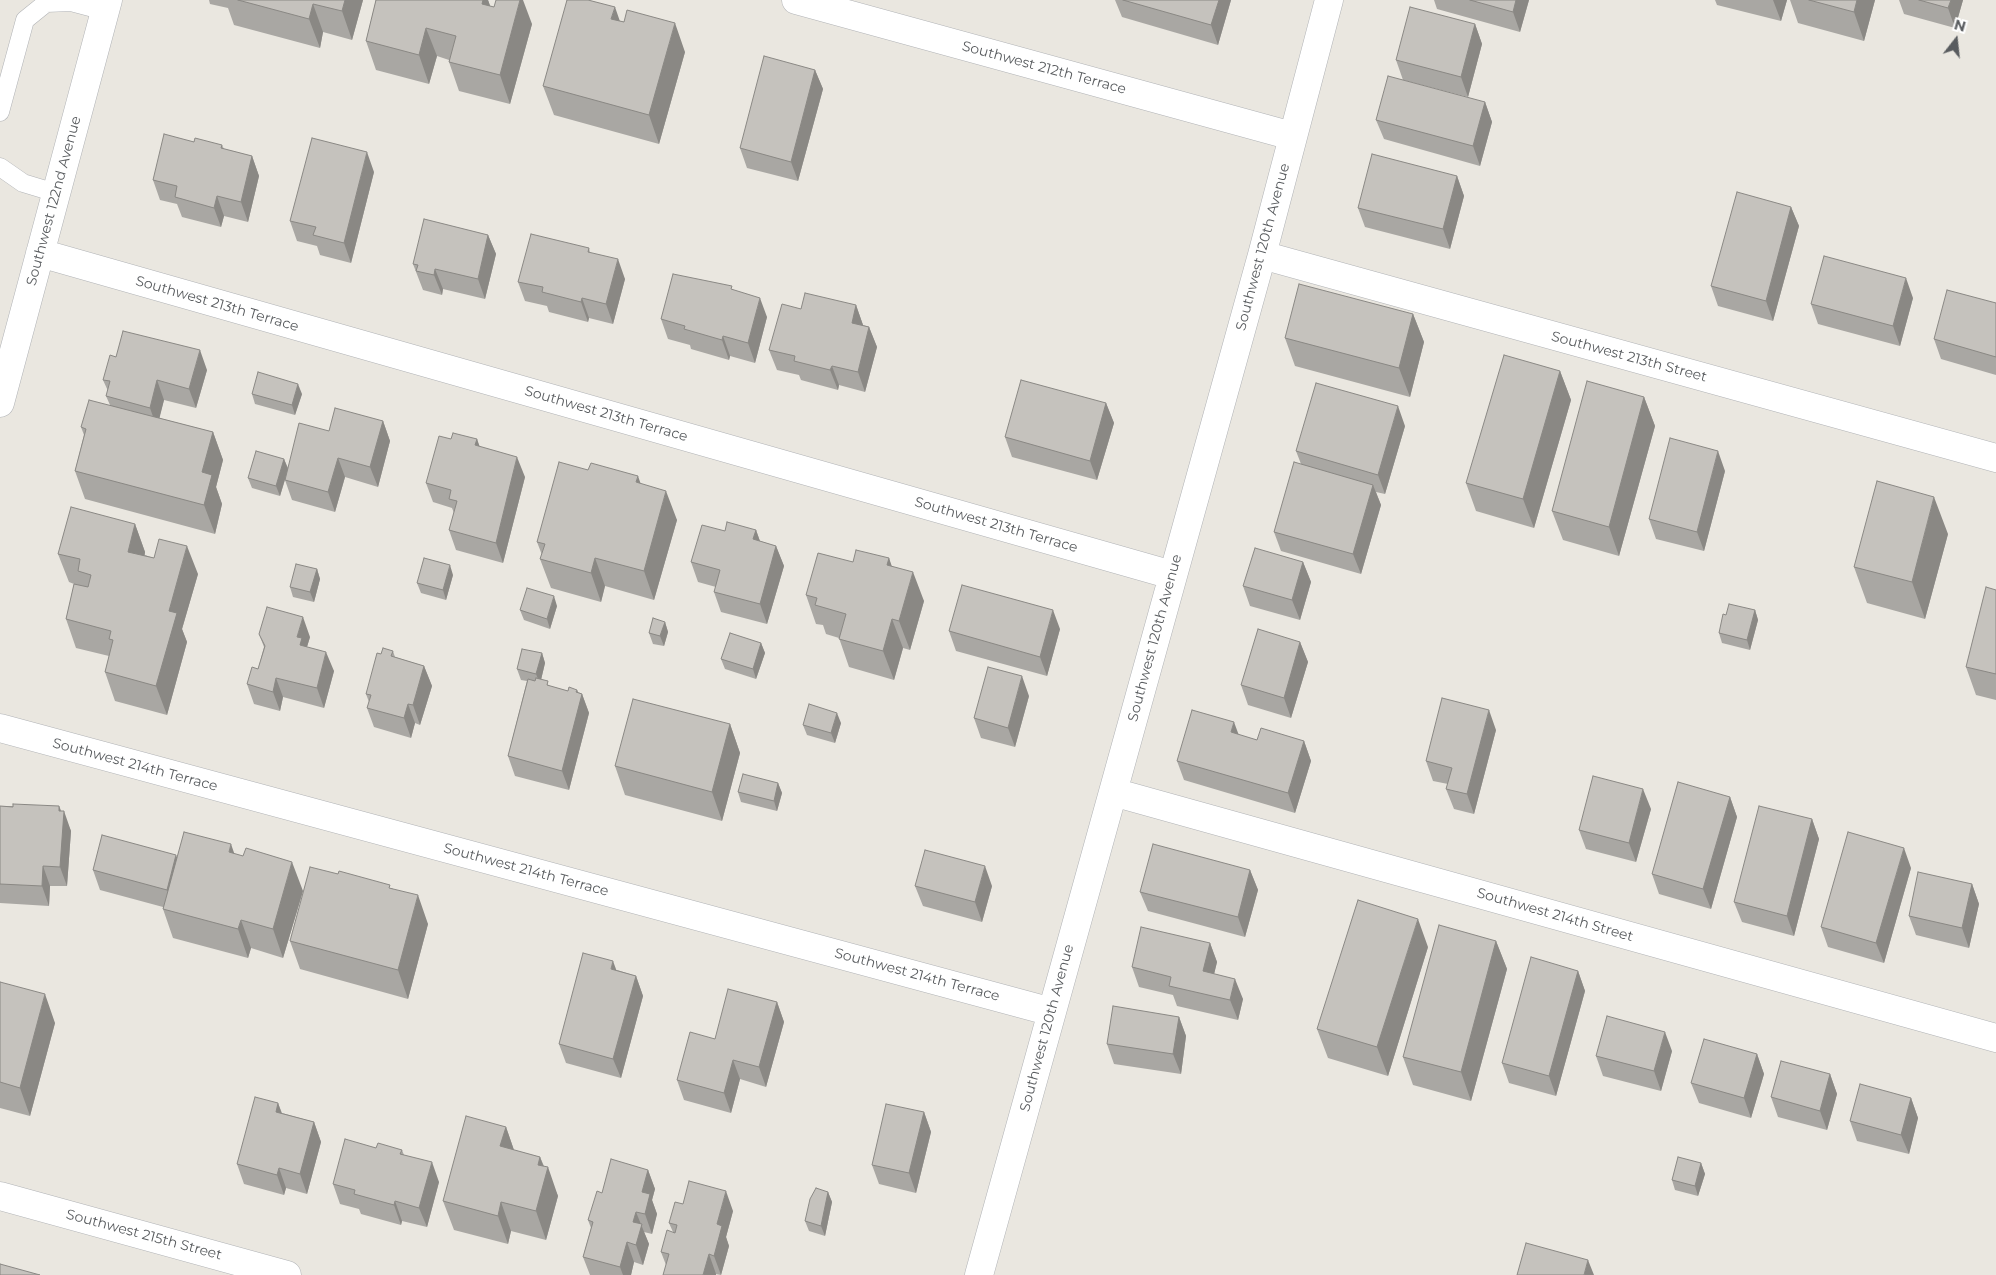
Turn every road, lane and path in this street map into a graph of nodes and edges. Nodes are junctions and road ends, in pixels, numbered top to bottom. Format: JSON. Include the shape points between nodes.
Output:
{"nodes":[{"id":1,"x":796,"y":0,"type":"edge"},
{"id":2,"x":1329,"y":0,"type":"edge"},
{"id":3,"x":106,"y":5,"type":"edge"},
{"id":4,"x":0,"y":112,"type":"edge"},
{"id":5,"x":1292,"y":136,"type":"junction"},
{"id":6,"x":0,"y":167,"type":"edge"},
{"id":7,"x":56,"y":193,"type":"junction"},
{"id":8,"x":40,"y":254,"type":"junction"},
{"id":9,"x":1262,"y":255,"type":"junction"},
{"id":10,"x":0,"y":403,"type":"edge"},
{"id":11,"x":1996,"y":458,"type":"edge"},
{"id":12,"x":1172,"y":575,"type":"junction"},
{"id":13,"x":0,"y":728,"type":"edge"},
{"id":14,"x":1113,"y":792,"type":"junction"},
{"id":15,"x":1052,"y":1012,"type":"junction"},
{"id":16,"x":1996,"y":1038,"type":"edge"},
{"id":17,"x":0,"y":1196,"type":"edge"},
{"id":18,"x":287,"y":1275,"type":"edge"},
{"id":19,"x":979,"y":1275,"type":"edge"}],
"edges":[{"from":1,"to":5,"type":"street","name":"Southwest 212th Terrace"},
{"from":2,"to":5,"type":"street","name":"Southwest 120th Avenue"},
{"from":3,"to":4,"type":"lane","via":[[46,3],[26,20]]},
{"from":3,"to":7,"type":"street","name":"Southwest 122nd Avenue"},
{"from":5,"to":9,"type":"street","name":"Southwest 120th Avenue"},
{"from":6,"to":7,"type":"lane","via":[[22,183]]},
{"from":7,"to":8,"type":"street","name":"Southwest 122nd Avenue"},
{"from":8,"to":10,"type":"street","name":"Southwest 122nd Avenue"},
{"from":8,"to":12,"type":"street","name":"Southwest 213th Terrace"},
{"from":9,"to":11,"type":"street","name":"Southwest 213th Street"},
{"from":9,"to":12,"type":"street","name":"Southwest 120th Avenue"},
{"from":12,"to":14,"type":"street","name":"Southwest 120th Avenue"},
{"from":13,"to":15,"type":"street","name":"Southwest 214th Terrace"},
{"from":14,"to":15,"type":"street","name":"Southwest 120th Avenue"},
{"from":14,"to":16,"type":"street","name":"Southwest 214th Street"},
{"from":15,"to":19,"type":"street","name":"Southwest 120th Avenue"},
{"from":17,"to":18,"type":"street","name":"Southwest 215th Street"}]}
